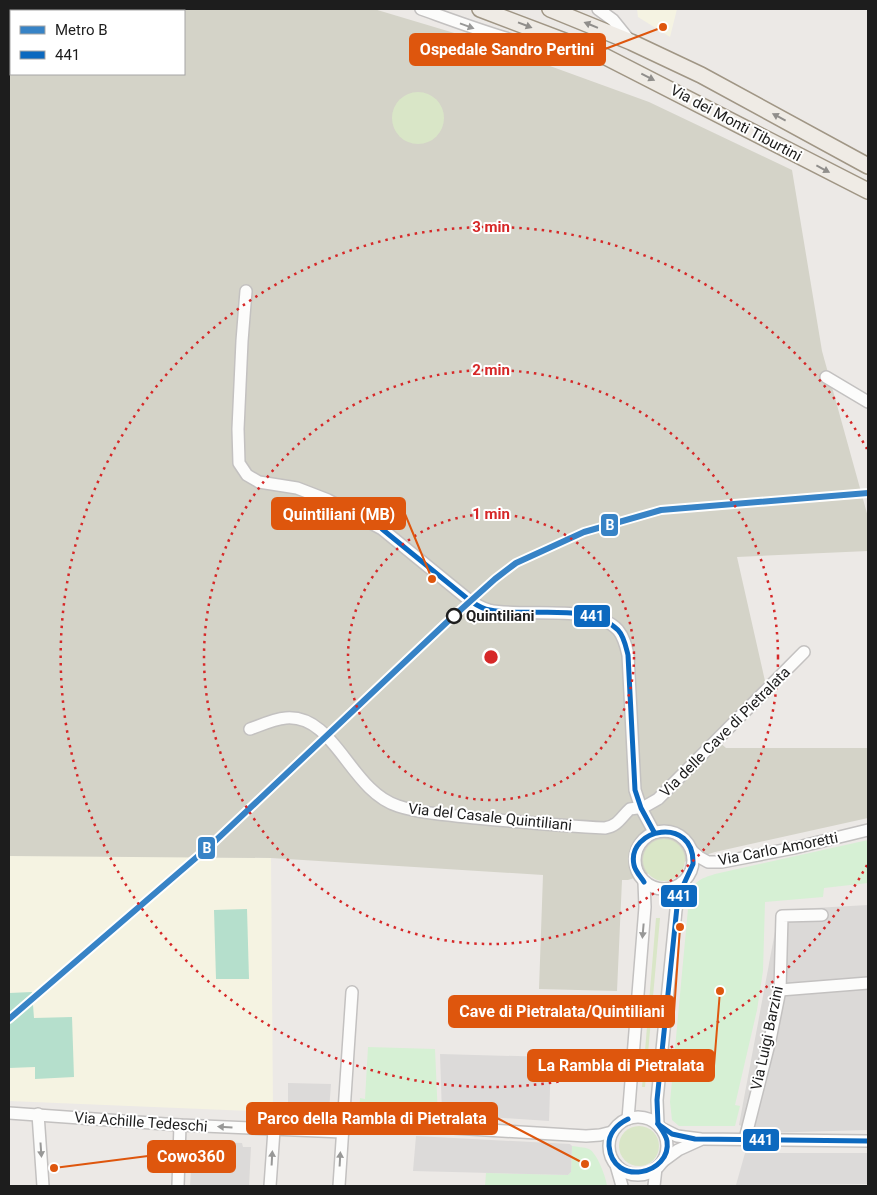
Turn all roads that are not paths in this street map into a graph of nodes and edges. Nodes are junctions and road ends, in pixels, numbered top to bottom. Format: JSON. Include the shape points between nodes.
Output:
{"nodes":[{"id":1,"x":421,"y":9,"type":"edge"},
{"id":2,"x":480,"y":9,"type":"edge"},
{"id":3,"x":550,"y":9,"type":"edge"},
{"id":4,"x":598,"y":9,"type":"edge"},
{"id":5,"x":631,"y":42,"type":"junction"},
{"id":6,"x":604,"y":56,"type":"junction"},
{"id":7,"x":868,"y":166,"type":"edge"},
{"id":8,"x":868,"y":191,"type":"edge"},
{"id":9,"x":246,"y":291,"type":"dead end"},
{"id":10,"x":826,"y":377,"type":"dead end"},
{"id":11,"x":868,"y":402,"type":"edge"},
{"id":12,"x":804,"y":652,"type":"dead end"},
{"id":13,"x":250,"y":729,"type":"dead end"},
{"id":14,"x":641,"y":808,"type":"junction"},
{"id":15,"x":868,"y":830,"type":"edge"},
{"id":16,"x":654,"y":832,"type":"junction"},
{"id":17,"x":692,"y":851,"type":"junction"},
{"id":18,"x":644,"y":882,"type":"junction"},
{"id":19,"x":682,"y":883,"type":"junction"},
{"id":20,"x":822,"y":915,"type":"dead end"},
{"id":21,"x":868,"y":983,"type":"edge"},
{"id":22,"x":780,"y":990,"type":"junction"},
{"id":23,"x":352,"y":992,"type":"dead end"},
{"id":24,"x":9,"y":1113,"type":"edge"},
{"id":25,"x":38,"y":1114,"type":"junction"},
{"id":26,"x":628,"y":1119,"type":"junction"},
{"id":27,"x":180,"y":1125,"type":"junction"},
{"id":28,"x":659,"y":1126,"type":"junction"},
{"id":29,"x":274,"y":1130,"type":"junction"},
{"id":30,"x":342,"y":1132,"type":"junction"},
{"id":31,"x":612,"y":1132,"type":"junction"},
{"id":32,"x":586,"y":1136,"type":"junction"},
{"id":33,"x":701,"y":1139,"type":"junction"},
{"id":34,"x":745,"y":1139,"type":"junction"},
{"id":35,"x":868,"y":1141,"type":"edge"},
{"id":36,"x":610,"y":1152,"type":"junction"},
{"id":37,"x":616,"y":1165,"type":"junction"},
{"id":38,"x":659,"y":1165,"type":"junction"},
{"id":39,"x":43,"y":1186,"type":"edge"},
{"id":40,"x":178,"y":1186,"type":"edge"},
{"id":41,"x":270,"y":1186,"type":"edge"},
{"id":42,"x":339,"y":1186,"type":"edge"},
{"id":43,"x":622,"y":1186,"type":"edge"},
{"id":44,"x":654,"y":1186,"type":"edge"}],
"edges":[{"from":1,"to":6,"type":"street","name":"Via dei Monti Tiburtini","one_way":true,"via":[[514,41],[568,53]]},
{"from":2,"to":6,"type":"main road","name":"Via dei Monti Tiburtini","one_way":true},
{"from":5,"to":3,"type":"main road","name":"Via dei Monti Tiburtini","one_way":true},
{"from":4,"to":5,"type":"street","name":"Via dei Monti Tiburtini","via":[[613,20]]},
{"from":7,"to":5,"type":"main road","name":"Via dei Monti Tiburtini","one_way":true,"via":[[701,75]]},
{"from":6,"to":8,"type":"main road","name":"Via dei Monti Tiburtini","one_way":true},
{"from":9,"to":14,"type":"street","via":[[238,429],[239,463],[247,475],[259,482],[297,488],[328,500],[382,529],[479,606],[502,612],[576,614],[600,619],[616,628],[628,655],[635,790]]},
{"from":10,"to":11,"type":"street"},
{"from":12,"to":14,"type":"street","name":"Via delle Cave di Pietralata","via":[[658,799]]},
{"from":13,"to":14,"type":"street","name":"Via del Casale Quintiliani","via":[[286,718],[316,726],[374,794],[389,803],[420,811],[605,828],[620,822],[630,809]]},
{"from":14,"to":16,"type":"street"},
{"from":15,"to":17,"type":"street","name":"Via Carlo Amoretti","via":[[722,862],[708,862]]},
{"from":16,"to":17,"type":"street","via":[[679,835]]},
{"from":16,"to":18,"type":"street","via":[[644,838],[635,852],[635,868]]},
{"from":17,"to":19,"type":"street","via":[[693,866]]},
{"from":18,"to":19,"type":"street","via":[[663,890]]},
{"from":18,"to":26,"type":"street","one_way":true,"via":[[645,907]]},
{"from":19,"to":28,"type":"street","via":[[676,910],[658,1091]]},
{"from":20,"to":22,"type":"street","name":"Via Luigi Barzini","via":[[782,916]]},
{"from":21,"to":22,"type":"street"},
{"from":22,"to":34,"type":"street","name":"Via Luigi Barzini"},
{"from":23,"to":30,"type":"street"},
{"from":24,"to":25,"type":"street","name":"Via Achille Tedeschi"},
{"from":25,"to":27,"type":"street","name":"Via Achille Tedeschi"},
{"from":25,"to":39,"type":"street","one_way":true},
{"from":26,"to":28,"type":"street","via":[[646,1118]]},
{"from":26,"to":31,"type":"street"},
{"from":29,"to":27,"type":"street","name":"Via Achille Tedeschi","one_way":true},
{"from":27,"to":40,"type":"street"},
{"from":28,"to":33,"type":"street","via":[[677,1136]]},
{"from":28,"to":38,"type":"street","via":[[667,1146]]},
{"from":29,"to":30,"type":"street","name":"Via Achille Tedeschi"},
{"from":41,"to":29,"type":"street","one_way":true},
{"from":30,"to":32,"type":"street","via":[[356,1122]]},
{"from":42,"to":30,"type":"street","one_way":true},
{"from":31,"to":32,"type":"street"},
{"from":31,"to":36,"type":"street"},
{"from":32,"to":36,"type":"street"},
{"from":33,"to":34,"type":"street"},
{"from":33,"to":38,"type":"street","via":[[678,1150]]},
{"from":34,"to":35,"type":"street"},
{"from":36,"to":37,"type":"street"},
{"from":37,"to":38,"type":"street","via":[[634,1175],[644,1174]]},
{"from":37,"to":43,"type":"street"},
{"from":38,"to":44,"type":"street"}]}
